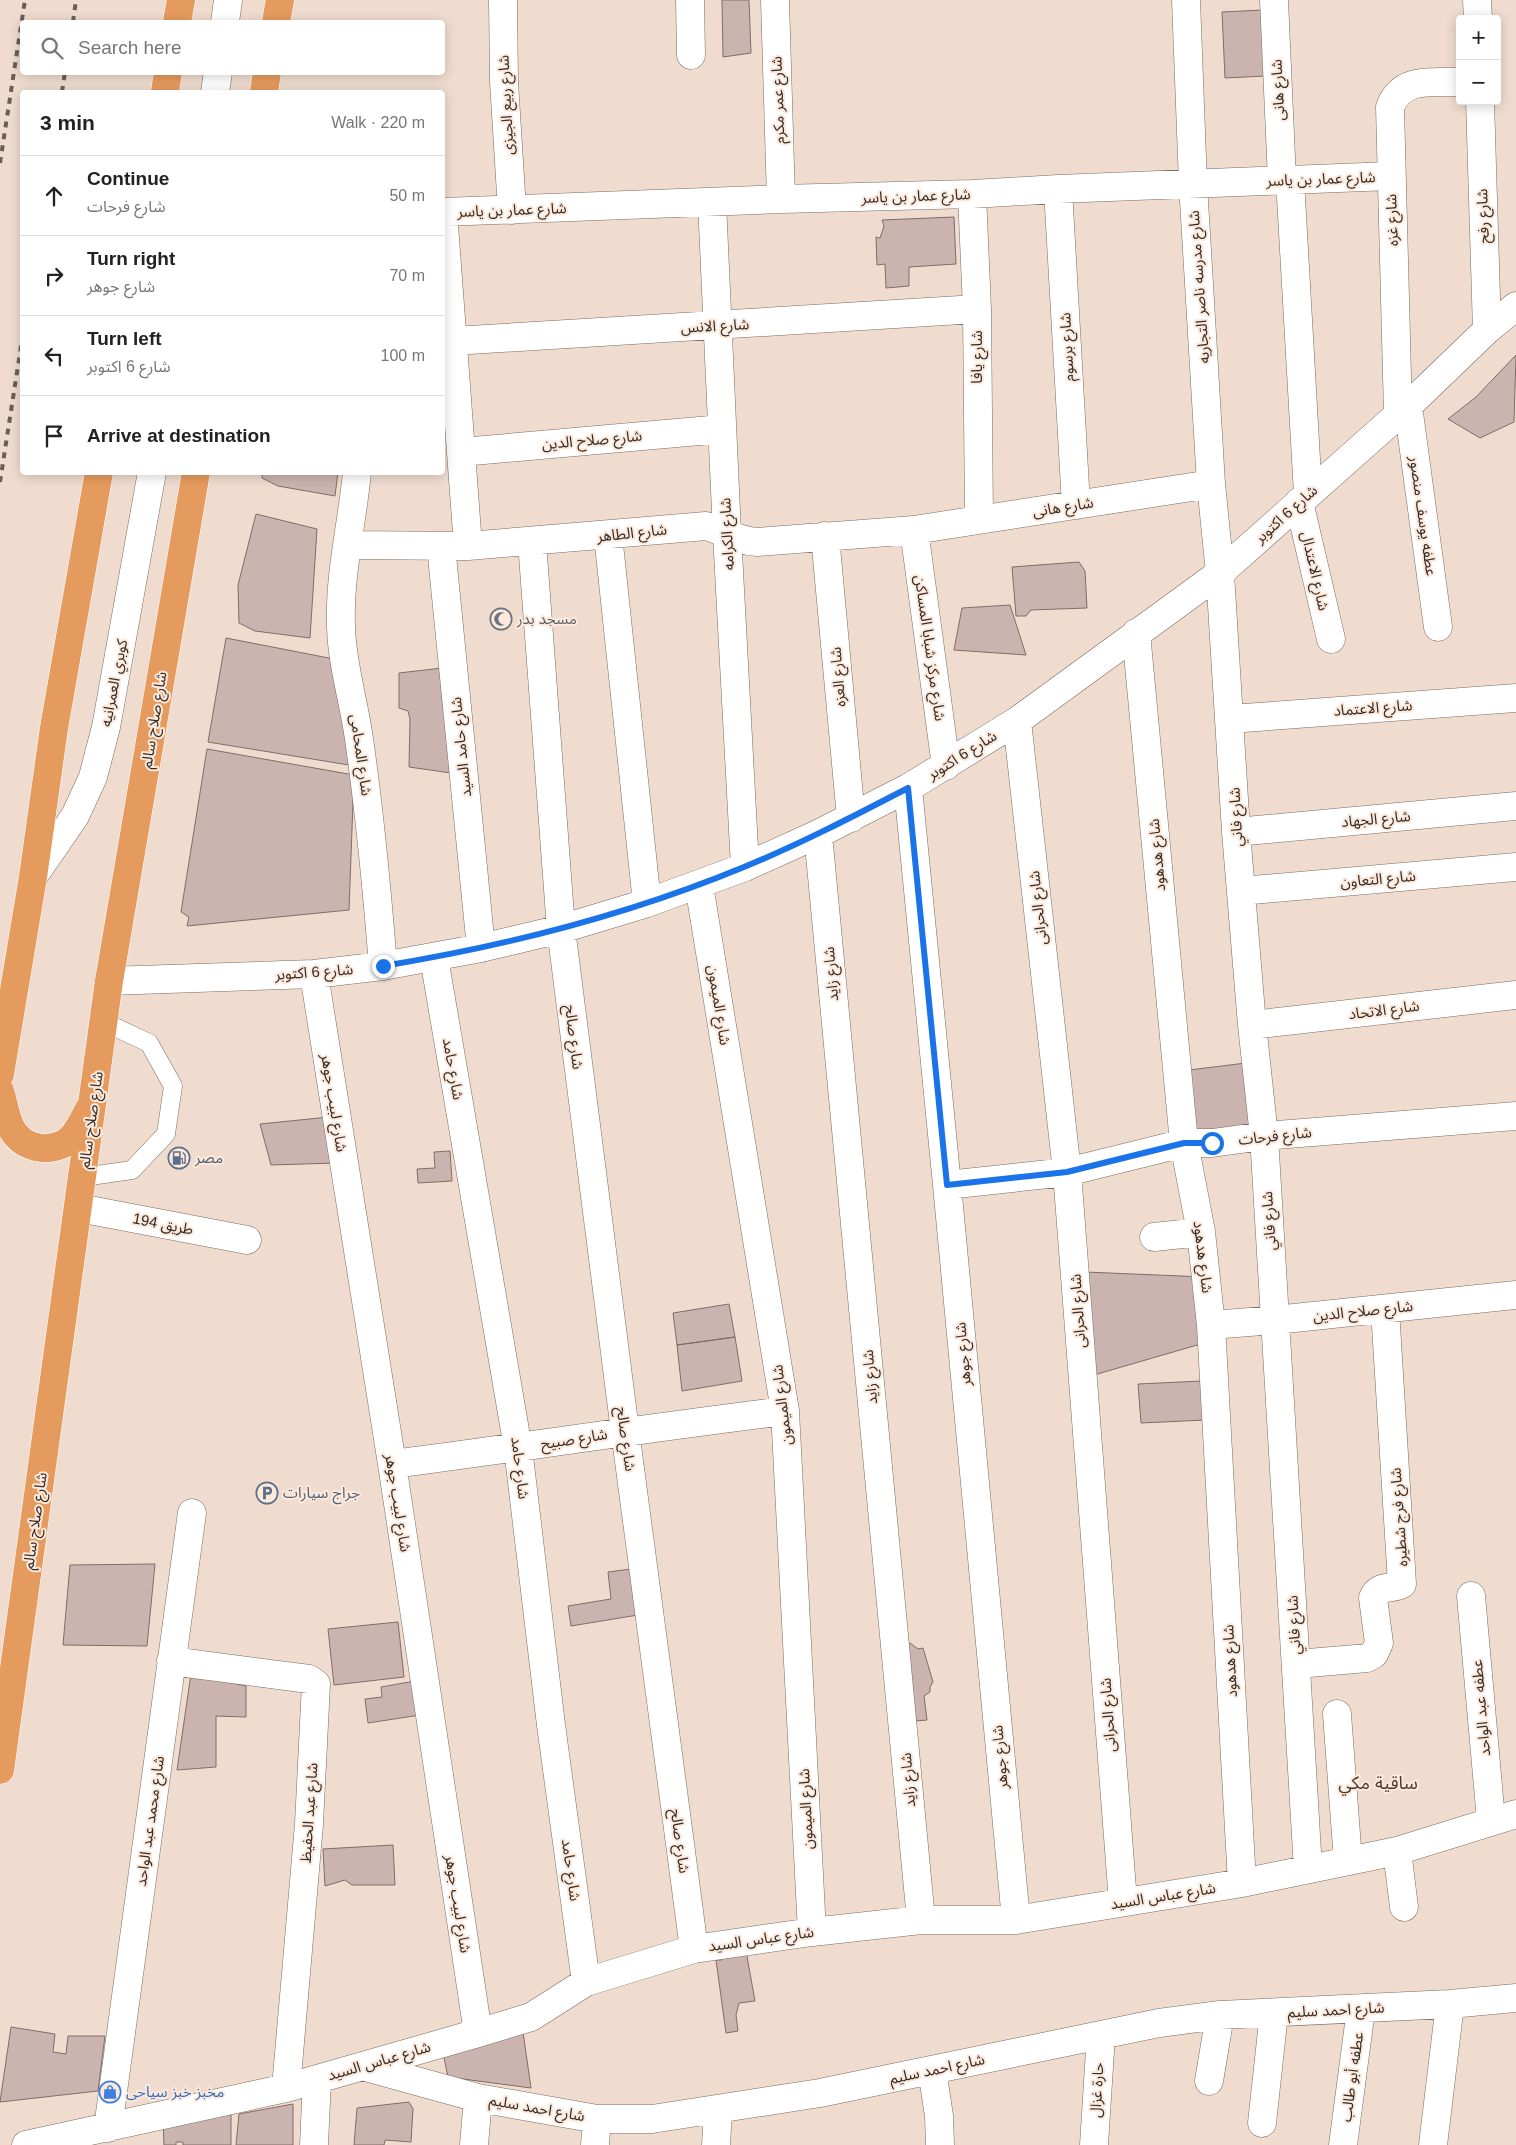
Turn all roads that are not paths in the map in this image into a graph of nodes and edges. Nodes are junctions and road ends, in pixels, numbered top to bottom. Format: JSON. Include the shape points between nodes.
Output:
{"nodes":[{"id":1,"x":181,"y":0,"type":"edge"},
{"id":2,"x":228,"y":0,"type":"edge"},
{"id":3,"x":280,"y":0,"type":"edge"},
{"id":4,"x":502,"y":0,"type":"edge"},
{"id":5,"x":690,"y":0,"type":"edge"},
{"id":6,"x":775,"y":0,"type":"edge"},
{"id":7,"x":1186,"y":0,"type":"edge"},
{"id":8,"x":1195,"y":0,"type":"edge"},
{"id":9,"x":1274,"y":0,"type":"edge"},
{"id":10,"x":1477,"y":0,"type":"edge"},
{"id":11,"x":1478,"y":15,"type":"edge"},
{"id":12,"x":177,"y":20,"type":"edge"},
{"id":13,"x":225,"y":20,"type":"edge"},
{"id":14,"x":276,"y":20,"type":"edge"},
{"id":15,"x":691,"y":55,"type":"dead end"},
{"id":16,"x":167,"y":75,"type":"edge"},
{"id":17,"x":218,"y":75,"type":"edge"},
{"id":18,"x":267,"y":75,"type":"edge"},
{"id":19,"x":1456,"y":82,"type":"edge"},
{"id":20,"x":164,"y":90,"type":"edge"},
{"id":21,"x":215,"y":90,"type":"edge"},
{"id":22,"x":264,"y":90,"type":"edge"},
{"id":23,"x":1480,"y":105,"type":"edge"},
{"id":24,"x":1390,"y":176,"type":"junction"},
{"id":25,"x":1286,"y":180,"type":"junction"},
{"id":26,"x":1192,"y":184,"type":"junction"},
{"id":27,"x":1058,"y":189,"type":"junction"},
{"id":28,"x":972,"y":194,"type":"junction"},
{"id":29,"x":781,"y":199,"type":"junction"},
{"id":30,"x":712,"y":202,"type":"junction"},
{"id":31,"x":512,"y":210,"type":"junction"},
{"id":32,"x":445,"y":212,"type":"edge"},
{"id":33,"x":445,"y":238,"type":"edge"},
{"id":34,"x":1516,"y":306,"type":"edge"},
{"id":35,"x":977,"y":309,"type":"junction"},
{"id":36,"x":717,"y":326,"type":"junction"},
{"id":37,"x":1487,"y":330,"type":"junction"},
{"id":38,"x":453,"y":341,"type":"junction"},
{"id":39,"x":1403,"y":410,"type":"junction"},
{"id":40,"x":722,"y":429,"type":"junction"},
{"id":41,"x":461,"y":452,"type":"junction"},
{"id":42,"x":98,"y":475,"type":"edge"},
{"id":43,"x":152,"y":475,"type":"edge"},
{"id":44,"x":195,"y":475,"type":"edge"},
{"id":45,"x":357,"y":475,"type":"edge"},
{"id":46,"x":1211,"y":484,"type":"junction"},
{"id":47,"x":1304,"y":498,"type":"junction"},
{"id":48,"x":1076,"y":505,"type":"junction"},
{"id":49,"x":978,"y":520,"type":"junction"},
{"id":50,"x":914,"y":530,"type":"junction"},
{"id":51,"x":727,"y":534,"type":"junction"},
{"id":52,"x":608,"y":535,"type":"junction"},
{"id":53,"x":825,"y":536,"type":"junction"},
{"id":54,"x":532,"y":542,"type":"junction"},
{"id":55,"x":347,"y":545,"type":"junction"},
{"id":56,"x":441,"y":546,"type":"junction"},
{"id":57,"x":468,"y":546,"type":"junction"},
{"id":58,"x":1220,"y":573,"type":"junction"},
{"id":59,"x":1438,"y":627,"type":"dead end"},
{"id":60,"x":1136,"y":633,"type":"junction"},
{"id":61,"x":1331,"y":639,"type":"dead end"},
{"id":62,"x":1516,"y":698,"type":"edge"},
{"id":63,"x":1230,"y":719,"type":"junction"},
{"id":64,"x":1017,"y":721,"type":"junction"},
{"id":65,"x":946,"y":766,"type":"junction"},
{"id":66,"x":908,"y":788,"type":"junction"},
{"id":67,"x":1516,"y":806,"type":"edge"},
{"id":68,"x":851,"y":818,"type":"junction"},
{"id":69,"x":1236,"y":832,"type":"junction"},
{"id":70,"x":818,"y":834,"type":"junction"},
{"id":71,"x":745,"y":867,"type":"junction"},
{"id":72,"x":1516,"y":868,"type":"edge"},
{"id":73,"x":33,"y":877,"type":"junction"},
{"id":74,"x":699,"y":885,"type":"junction"},
{"id":75,"x":1241,"y":890,"type":"junction"},
{"id":76,"x":647,"y":903,"type":"junction"},
{"id":77,"x":561,"y":929,"type":"junction"},
{"id":78,"x":481,"y":948,"type":"junction"},
{"id":79,"x":434,"y":958,"type":"junction"},
{"id":80,"x":383,"y":966,"type":"junction"},
{"id":81,"x":314,"y":974,"type":"junction"},
{"id":82,"x":109,"y":981,"type":"junction"},
{"id":83,"x":1516,"y":995,"type":"edge"},
{"id":84,"x":104,"y":1022,"type":"junction"},
{"id":85,"x":1252,"y":1025,"type":"junction"},
{"id":86,"x":0,"y":1074,"type":"edge"},
{"id":87,"x":0,"y":1091,"type":"edge"},
{"id":88,"x":93,"y":1103,"type":"junction"},
{"id":89,"x":1516,"y":1116,"type":"edge"},
{"id":90,"x":1264,"y":1136,"type":"junction"},
{"id":91,"x":1184,"y":1143,"type":"junction"},
{"id":92,"x":1067,"y":1172,"type":"junction"},
{"id":93,"x":83,"y":1177,"type":"junction"},
{"id":94,"x":947,"y":1185,"type":"junction"},
{"id":95,"x":79,"y":1208,"type":"junction"},
{"id":96,"x":1201,"y":1232,"type":"junction"},
{"id":97,"x":1154,"y":1237,"type":"dead end"},
{"id":98,"x":247,"y":1240,"type":"dead end"},
{"id":99,"x":1516,"y":1296,"type":"edge"},
{"id":100,"x":1385,"y":1309,"type":"junction"},
{"id":101,"x":1275,"y":1320,"type":"junction"},
{"id":102,"x":1211,"y":1325,"type":"junction"},
{"id":103,"x":785,"y":1411,"type":"junction"},
{"id":104,"x":625,"y":1431,"type":"junction"},
{"id":105,"x":518,"y":1448,"type":"junction"},
{"id":106,"x":392,"y":1464,"type":"junction"},
{"id":107,"x":192,"y":1513,"type":"dead end"},
{"id":108,"x":1471,"y":1596,"type":"dead end"},
{"id":109,"x":171,"y":1662,"type":"junction"},
{"id":110,"x":1297,"y":1664,"type":"junction"},
{"id":111,"x":1337,"y":1714,"type":"dead end"},
{"id":112,"x":2,"y":1745,"type":"edge"},
{"id":113,"x":0,"y":1770,"type":"edge"},
{"id":114,"x":1504,"y":1817,"type":"edge"},
{"id":115,"x":1397,"y":1851,"type":"junction"},
{"id":116,"x":1348,"y":1861,"type":"junction"},
{"id":117,"x":1308,"y":1870,"type":"junction"},
{"id":118,"x":1242,"y":1883,"type":"junction"},
{"id":119,"x":1122,"y":1902,"type":"junction"},
{"id":120,"x":1404,"y":1907,"type":"dead end"},
{"id":121,"x":921,"y":1920,"type":"junction"},
{"id":122,"x":1016,"y":1920,"type":"junction"},
{"id":123,"x":812,"y":1932,"type":"junction"},
{"id":124,"x":694,"y":1949,"type":"junction"},
{"id":125,"x":586,"y":1982,"type":"junction"},
{"id":126,"x":1516,"y":1998,"type":"edge"},
{"id":127,"x":1450,"y":2004,"type":"junction"},
{"id":128,"x":1361,"y":2009,"type":"junction"},
{"id":129,"x":1274,"y":2013,"type":"junction"},
{"id":130,"x":1220,"y":2015,"type":"junction"},
{"id":131,"x":478,"y":2033,"type":"junction"},
{"id":132,"x":1100,"y":2035,"type":"junction"},
{"id":133,"x":362,"y":2066,"type":"junction"},
{"id":134,"x":932,"y":2070,"type":"junction"},
{"id":135,"x":317,"y":2079,"type":"junction"},
{"id":136,"x":1209,"y":2081,"type":"dead end"},
{"id":137,"x":286,"y":2088,"type":"junction"},
{"id":138,"x":478,"y":2098,"type":"junction"},
{"id":139,"x":718,"y":2110,"type":"junction"},
{"id":140,"x":1262,"y":2123,"type":"dead end"},
{"id":141,"x":108,"y":2128,"type":"junction"},
{"id":142,"x":596,"y":2132,"type":"edge"},
{"id":143,"x":139,"y":2133,"type":"edge"},
{"id":144,"x":945,"y":2144,"type":"edge"},
{"id":145,"x":26,"y":2145,"type":"edge"},
{"id":146,"x":314,"y":2145,"type":"edge"},
{"id":147,"x":474,"y":2145,"type":"edge"},
{"id":148,"x":716,"y":2145,"type":"edge"},
{"id":149,"x":1094,"y":2145,"type":"edge"},
{"id":150,"x":1343,"y":2145,"type":"edge"},
{"id":151,"x":1434,"y":2145,"type":"edge"}],
"edges":[{"from":1,"to":12,"type":"highway"},
{"from":2,"to":13,"type":"street"},
{"from":3,"to":14,"type":"highway"},
{"from":4,"to":31,"type":"street","name":"شارع ربيع الجيزى"},
{"from":5,"to":15,"type":"street"},
{"from":6,"to":29,"type":"street","name":"شارع عمر مكرم"},
{"from":7,"to":8,"type":"street"},
{"from":7,"to":26,"type":"street","name":"شارع مدرسه ناصر التجاريه"},
{"from":9,"to":25,"type":"street","name":"شارع هانى"},
{"from":10,"to":11,"type":"street"},
{"from":16,"to":20,"type":"highway"},
{"from":17,"to":21,"type":"street"},
{"from":18,"to":22,"type":"highway"},
{"from":19,"to":24,"type":"street","name":"شارع غزه","via":[[1413,84],[1398,92],[1390,107]]},
{"from":23,"to":37,"type":"street","name":"شارع رفح"},
{"from":24,"to":25,"type":"street","name":"شارع عمار بن ياسر"},
{"from":24,"to":39,"type":"street","name":"شارع غزه"},
{"from":25,"to":26,"type":"street","name":"شارع عمار بن ياسر"},
{"from":25,"to":47,"type":"street"},
{"from":26,"to":27,"type":"street","name":"شارع عمار بن ياسر"},
{"from":26,"to":46,"type":"street","name":"شارع مدرسه ناصر التجاريه"},
{"from":27,"to":28,"type":"street","name":"شارع عمار بن ياسر"},
{"from":27,"to":48,"type":"street","name":"شارع برسوم"},
{"from":28,"to":29,"type":"street","name":"شارع عمار بن ياسر"},
{"from":28,"to":35,"type":"street","name":"شارع يافا"},
{"from":29,"to":30,"type":"street","name":"شارع عمار بن ياسر"},
{"from":30,"to":31,"type":"street","name":"شارع عمار بن ياسر"},
{"from":30,"to":36,"type":"street","name":"شارع الكرامه"},
{"from":31,"to":32,"type":"street","name":"شارع عمار بن ياسر"},
{"from":33,"to":38,"type":"street"},
{"from":34,"to":37,"type":"street","name":"شارع 6 اكتوبر"},
{"from":35,"to":36,"type":"street","name":"شارع الانس"},
{"from":35,"to":49,"type":"street","name":"شارع يافا"},
{"from":36,"to":38,"type":"street","name":"شارع الانس"},
{"from":36,"to":40,"type":"street","name":"شارع الكرامه"},
{"from":37,"to":39,"type":"street","name":"شارع 6 اكتوبر"},
{"from":38,"to":41,"type":"street"},
{"from":39,"to":47,"type":"street","name":"شارع 6 اكتوبر"},
{"from":39,"to":59,"type":"street","name":"عطفه يوسف منصور"},
{"from":40,"to":41,"type":"street","name":"شارع صلاح الدين"},
{"from":40,"to":51,"type":"street","name":"شارع الكرامه"},
{"from":41,"to":57,"type":"street"},
{"from":42,"to":73,"type":"highway","via":[[54,728]]},
{"from":43,"to":73,"type":"street","name":"كوبري العمرانيه","via":[[106,727],[93,777],[75,816]]},
{"from":44,"to":82,"type":"highway","name":"شارع صلاح سالم"},
{"from":45,"to":55,"type":"street","name":"شارع المحامى"},
{"from":46,"to":48,"type":"street","name":"شارع هانى"},
{"from":46,"to":58,"type":"street","name":"شارع مدرسه ناصر التجاريه"},
{"from":47,"to":58,"type":"street","name":"شارع 6 اكتوبر"},
{"from":47,"to":61,"type":"street","name":"شارع الاعتدال"},
{"from":48,"to":49,"type":"street","name":"شارع هانى"},
{"from":49,"to":50,"type":"street","name":"شارع هانى"},
{"from":50,"to":53,"type":"street","name":"شارع الطاهر"},
{"from":50,"to":65,"type":"street","name":"شارع مركز شبابا المساكن"},
{"from":51,"to":52,"type":"street","name":"شارع الطاهر","via":[[706,526]]},
{"from":51,"to":53,"type":"street","name":"شارع الطاهر","via":[[746,542]]},
{"from":51,"to":71,"type":"street","name":"شارع الكرامه"},
{"from":52,"to":54,"type":"street","name":"شارع الطاهر"},
{"from":52,"to":76,"type":"street"},
{"from":53,"to":68,"type":"street","name":"شارع العزه"},
{"from":54,"to":57,"type":"street","name":"شارع الطاهر"},
{"from":54,"to":77,"type":"street","name":"شارع صالح"},
{"from":55,"to":56,"type":"street","name":"شارع الطاهر"},
{"from":55,"to":80,"type":"street","name":"شارع المحامى","via":[[341,587],[341,629],[367,795]]},
{"from":56,"to":57,"type":"street","name":"شارع الطاهر"},
{"from":56,"to":78,"type":"street","name":"شارع حامد السيد"},
{"from":58,"to":60,"type":"street","name":"شارع 6 اكتوبر"},
{"from":58,"to":63,"type":"street","name":"شارع فاني"},
{"from":60,"to":64,"type":"street","name":"شارع 6 اكتوبر"},
{"from":60,"to":91,"type":"street","name":"شارع هدهود"},
{"from":62,"to":63,"type":"street","name":"شارع الاعتماد"},
{"from":63,"to":69,"type":"street","name":"شارع فاني"},
{"from":64,"to":65,"type":"street","name":"شارع 6 اكتوبر"},
{"from":64,"to":92,"type":"street","name":"شارع الحرانى"},
{"from":65,"to":66,"type":"street","name":"شارع 6 اكتوبر"},
{"from":66,"to":68,"type":"street","name":"شارع 6 اكتوبر"},
{"from":66,"to":94,"type":"street","name":"شارع جوهر"},
{"from":67,"to":69,"type":"street","name":"شارع الجهاد"},
{"from":68,"to":70,"type":"street","name":"شارع 6 اكتوبر"},
{"from":69,"to":75,"type":"street","name":"شارع فاني"},
{"from":70,"to":71,"type":"street","name":"شارع 6 اكتوبر"},
{"from":70,"to":121,"type":"street","name":"شارع زايد"},
{"from":71,"to":74,"type":"street","name":"شارع 6 اكتوبر"},
{"from":72,"to":75,"type":"street","name":"شارع التعاون"},
{"from":73,"to":86,"type":"highway"},
{"from":74,"to":76,"type":"street","name":"شارع 6 اكتوبر"},
{"from":74,"to":103,"type":"street","name":"شارع الميمون"},
{"from":75,"to":85,"type":"street","name":"شارع فاني"},
{"from":76,"to":77,"type":"street","name":"شارع 6 اكتوبر"},
{"from":77,"to":78,"type":"street","name":"شارع 6 اكتوبر"},
{"from":77,"to":104,"type":"street","name":"شارع صالح"},
{"from":78,"to":79,"type":"street","name":"شارع 6 اكتوبر"},
{"from":79,"to":80,"type":"street","name":"شارع 6 اكتوبر"},
{"from":79,"to":105,"type":"street","name":"شارع حامد"},
{"from":80,"to":81,"type":"street","name":"شارع 6 اكتوبر"},
{"from":81,"to":82,"type":"street","name":"شارع 6 اكتوبر"},
{"from":81,"to":106,"type":"street","name":"شارع لبيب جوهر"},
{"from":82,"to":84,"type":"highway","name":"شارع صلاح سالم"},
{"from":83,"to":85,"type":"street","name":"شارع الاتحاد"},
{"from":84,"to":88,"type":"highway","name":"شارع صلاح سالم"},
{"from":84,"to":93,"type":"lane","via":[[149,1043],[173,1086],[166,1134],[132,1170]]},
{"from":85,"to":90,"type":"street","name":"شارع فاني"},
{"from":87,"to":88,"type":"highway","via":[[13,1131],[28,1145],[46,1149],[66,1143]]},
{"from":88,"to":93,"type":"highway","name":"شارع صلاح سالم"},
{"from":89,"to":90,"type":"street","name":"شارع فرحات"},
{"from":90,"to":91,"type":"street","name":"شارع فرحات"},
{"from":90,"to":101,"type":"street","name":"شارع فاني"},
{"from":91,"to":92,"type":"street","name":"شارع فرحات"},
{"from":91,"to":96,"type":"street","name":"شارع هدهود"},
{"from":92,"to":94,"type":"street","name":"شارع فرحات"},
{"from":92,"to":119,"type":"street","name":"شارع الحرانى"},
{"from":93,"to":95,"type":"highway","name":"شارع صلاح سالم"},
{"from":94,"to":122,"type":"street","name":"شارع جوهر"},
{"from":95,"to":98,"type":"street","name":"طريق 194"},
{"from":95,"to":112,"type":"highway","name":"شارع صلاح سالم"},
{"from":96,"to":97,"type":"street"},
{"from":96,"to":102,"type":"street","name":"شارع هدهود"},
{"from":99,"to":100,"type":"street","name":"شارع صلاح الدين"},
{"from":100,"to":101,"type":"street","name":"شارع صلاح الدين"},
{"from":100,"to":110,"type":"street","name":"شارع فرج شطيره","via":[[1402,1584],[1378,1589],[1373,1598],[1379,1643],[1374,1654],[1367,1658]]},
{"from":101,"to":102,"type":"street","name":"شارع صلاح الدين"},
{"from":101,"to":110,"type":"street","name":"شارع فاني"},
{"from":102,"to":118,"type":"street","name":"شارع هدهود"},
{"from":103,"to":104,"type":"street","name":"شارع صبيح"},
{"from":103,"to":123,"type":"street","name":"شارع الميمون"},
{"from":104,"to":105,"type":"street","name":"شارع صبيح"},
{"from":104,"to":124,"type":"street","name":"شارع صالح"},
{"from":105,"to":106,"type":"street","name":"شارع صبيح"},
{"from":105,"to":125,"type":"street","name":"شارع حامد"},
{"from":106,"to":131,"type":"street","name":"شارع لبيب جوهر"},
{"from":107,"to":109,"type":"street","name":"شارع محمد عبد الواحد"},
{"from":108,"to":114,"type":"street","name":"عطفه عبد الواحد"},
{"from":109,"to":137,"type":"street","name":"شارع عبد الحفيظ","via":[[309,1679],[316,1684],[309,1824]]},
{"from":109,"to":141,"type":"street","name":"شارع محمد عبد الواحد"},
{"from":110,"to":117,"type":"street","name":"شارع فاني"},
{"from":111,"to":116,"type":"street"},
{"from":112,"to":113,"type":"highway","name":"شارع صلاح سالم"},
{"from":114,"to":115,"type":"street","name":"شارع عباس السيد"},
{"from":115,"to":116,"type":"street","name":"شارع عباس السيد"},
{"from":115,"to":120,"type":"street"},
{"from":116,"to":117,"type":"street","name":"شارع عباس السيد"},
{"from":117,"to":118,"type":"street","name":"شارع عباس السيد"},
{"from":118,"to":119,"type":"street","name":"شارع عباس السيد"},
{"from":119,"to":122,"type":"street","name":"شارع عباس السيد"},
{"from":121,"to":122,"type":"street","name":"شارع عباس السيد"},
{"from":121,"to":123,"type":"street","name":"شارع عباس السيد"},
{"from":123,"to":124,"type":"street","name":"شارع عباس السيد"},
{"from":124,"to":125,"type":"street","name":"شارع عباس السيد"},
{"from":125,"to":131,"type":"street","name":"شارع عباس السيد","via":[[531,2018]]},
{"from":126,"to":127,"type":"street","name":"شارع احمد سليم"},
{"from":127,"to":128,"type":"street","name":"شارع احمد سليم"},
{"from":127,"to":151,"type":"street"},
{"from":128,"to":129,"type":"street","name":"شارع احمد سليم"},
{"from":128,"to":150,"type":"street","name":"عطفه أبو طالب"},
{"from":129,"to":130,"type":"street","name":"شارع احمد سليم"},
{"from":129,"to":140,"type":"street"},
{"from":130,"to":132,"type":"street","name":"شارع احمد سليم"},
{"from":130,"to":136,"type":"street"},
{"from":131,"to":133,"type":"street","name":"شارع عباس السيد"},
{"from":132,"to":134,"type":"street","name":"شارع احمد سليم"},
{"from":132,"to":149,"type":"street","name":"حارة غزال"},
{"from":133,"to":135,"type":"street","name":"شارع عباس السيد"},
{"from":133,"to":138,"type":"street","name":"شارع احمد سليم"},
{"from":134,"to":139,"type":"street","name":"شارع احمد سليم"},
{"from":134,"to":144,"type":"street"},
{"from":135,"to":137,"type":"street","name":"شارع عباس السيد"},
{"from":135,"to":146,"type":"street"},
{"from":137,"to":143,"type":"street","name":"شارع عباس السيد"},
{"from":138,"to":142,"type":"street","name":"شارع احمد سليم"},
{"from":138,"to":147,"type":"street"},
{"from":139,"to":142,"type":"street","name":"شارع احمد سليم"},
{"from":139,"to":148,"type":"street"},
{"from":141,"to":143,"type":"street","name":"شارع عباس السيد"},
{"from":141,"to":145,"type":"street","name":"شارع عباس السيد"}]}
